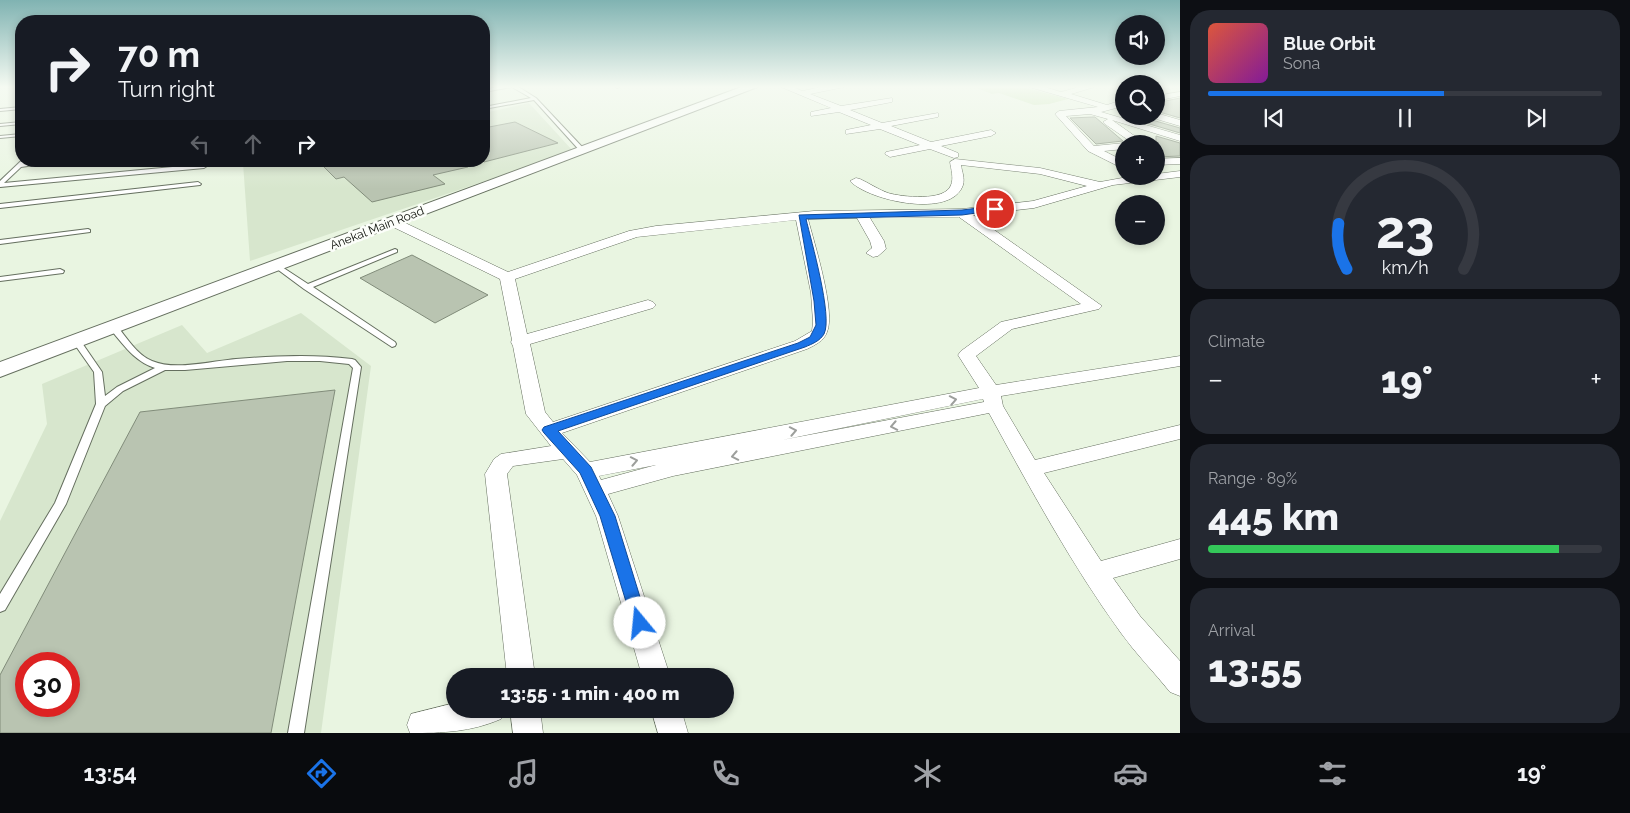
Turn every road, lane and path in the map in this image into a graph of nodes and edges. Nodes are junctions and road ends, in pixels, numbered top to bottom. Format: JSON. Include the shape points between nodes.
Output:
{"nodes":[{"id":1,"x":555,"y":120,"type":"edge"},
{"id":2,"x":664,"y":120,"type":"edge"},
{"id":3,"x":870,"y":120,"type":"edge"},
{"id":4,"x":911,"y":120,"type":"edge"},
{"id":5,"x":1065,"y":120,"type":"edge"},
{"id":6,"x":1106,"y":120,"type":"edge"},
{"id":7,"x":1122,"y":120,"type":"edge"},
{"id":8,"x":1165,"y":121,"type":"edge"},
{"id":9,"x":15,"y":124,"type":"edge"},
{"id":10,"x":1180,"y":124,"type":"edge"},
{"id":11,"x":0,"y":125,"type":"edge"},
{"id":12,"x":884,"y":126,"type":"junction"},
{"id":13,"x":849,"y":132,"type":"dead end"},
{"id":14,"x":991,"y":133,"type":"dead end"},
{"id":15,"x":1128,"y":135,"type":"edge"},
{"id":16,"x":15,"y":136,"type":"edge"},
{"id":17,"x":0,"y":138,"type":"edge"},
{"id":18,"x":1180,"y":139,"type":"edge"},
{"id":19,"x":1165,"y":142,"type":"edge"},
{"id":20,"x":932,"y":146,"type":"junction"},
{"id":21,"x":1115,"y":147,"type":"edge"},
{"id":22,"x":1092,"y":149,"type":"junction"},
{"id":23,"x":583,"y":151,"type":"junction"},
{"id":24,"x":890,"y":154,"type":"dead end"},
{"id":25,"x":954,"y":155,"type":"dead end"},
{"id":26,"x":1115,"y":160,"type":"edge"},
{"id":27,"x":1180,"y":161,"type":"edge"},
{"id":28,"x":1165,"y":162,"type":"edge"},
{"id":29,"x":19,"y":167,"type":"edge"},
{"id":30,"x":193,"y":167,"type":"edge"},
{"id":31,"x":1180,"y":174,"type":"edge"},
{"id":32,"x":856,"y":181,"type":"dead end"},
{"id":33,"x":198,"y":184,"type":"dead end"},
{"id":34,"x":0,"y":185,"type":"edge"},
{"id":35,"x":1100,"y":185,"type":"junction"},
{"id":36,"x":0,"y":206,"type":"edge"},
{"id":37,"x":908,"y":207,"type":"junction"},
{"id":38,"x":962,"y":213,"type":"junction"},
{"id":39,"x":861,"y":214,"type":"junction"},
{"id":40,"x":801,"y":217,"type":"junction"},
{"id":41,"x":393,"y":222,"type":"junction"},
{"id":42,"x":88,"y":231,"type":"dead end"},
{"id":43,"x":0,"y":242,"type":"edge"},
{"id":44,"x":396,"y":251,"type":"dead end"},
{"id":45,"x":873,"y":253,"type":"dead end"},
{"id":46,"x":277,"y":266,"type":"junction"},
{"id":47,"x":60,"y":271,"type":"dead end"},
{"id":48,"x":507,"y":277,"type":"junction"},
{"id":49,"x":0,"y":279,"type":"edge"},
{"id":50,"x":307,"y":287,"type":"junction"},
{"id":51,"x":648,"y":305,"type":"dead end"},
{"id":52,"x":114,"y":328,"type":"junction"},
{"id":53,"x":77,"y":342,"type":"junction"},
{"id":54,"x":519,"y":342,"type":"junction"},
{"id":55,"x":392,"y":344,"type":"dead end"},
{"id":56,"x":1180,"y":361,"type":"edge"},
{"id":57,"x":163,"y":368,"type":"junction"},
{"id":58,"x":0,"y":370,"type":"edge"},
{"id":59,"x":992,"y":399,"type":"junction"},
{"id":60,"x":101,"y":404,"type":"junction"},
{"id":61,"x":549,"y":430,"type":"junction"},
{"id":62,"x":1180,"y":432,"type":"edge"},
{"id":63,"x":567,"y":451,"type":"junction"},
{"id":64,"x":1030,"y":469,"type":"junction"},
{"id":65,"x":590,"y":480,"type":"junction"},
{"id":66,"x":1180,"y":549,"type":"edge"},
{"id":67,"x":1095,"y":573,"type":"junction"},
{"id":68,"x":0,"y":606,"type":"edge"},
{"id":69,"x":520,"y":668,"type":"edge"},
{"id":70,"x":654,"y":668,"type":"edge"},
{"id":71,"x":1180,"y":682,"type":"edge"},
{"id":72,"x":452,"y":718,"type":"edge"},
{"id":73,"x":526,"y":718,"type":"edge"},
{"id":74,"x":669,"y":718,"type":"edge"},
{"id":75,"x":422,"y":725,"type":"dead end"},
{"id":76,"x":296,"y":733,"type":"edge"},
{"id":77,"x":528,"y":733,"type":"edge"},
{"id":78,"x":674,"y":733,"type":"edge"}],
"edges":[{"from":1,"to":23,"type":"lane"},
{"from":2,"to":23,"type":"main road","name":"Anekal Main Road"},
{"from":3,"to":12,"type":"street"},
{"from":4,"to":12,"type":"street"},
{"from":5,"to":22,"type":"street"},
{"from":6,"to":15,"type":"street"},
{"from":7,"to":18,"type":"street"},
{"from":8,"to":10,"type":"street"},
{"from":9,"to":11,"type":"lane"},
{"from":12,"to":13,"type":"street"},
{"from":12,"to":20,"type":"street"},
{"from":14,"to":20,"type":"street"},
{"from":16,"to":17,"type":"lane"},
{"from":18,"to":19,"type":"street"},
{"from":20,"to":24,"type":"street"},
{"from":20,"to":25,"type":"street"},
{"from":21,"to":22,"type":"street"},
{"from":22,"to":26,"type":"street"},
{"from":23,"to":41,"type":"main road","name":"Anekal Main Road"},
{"from":27,"to":28,"type":"street"},
{"from":29,"to":34,"type":"lane"},
{"from":30,"to":34,"type":"lane"},
{"from":31,"to":35,"type":"street"},
{"from":32,"to":37,"type":"street"},
{"from":33,"to":36,"type":"lane"},
{"from":35,"to":37,"type":"street","via":[[1040,171],[955,162],[959,179],[952,193]]},
{"from":35,"to":38,"type":"street","via":[[1034,204]]},
{"from":37,"to":38,"type":"street"},
{"from":37,"to":39,"type":"street"},
{"from":38,"to":59,"type":"street","via":[[1094,306],[1007,325],[967,355]]},
{"from":39,"to":40,"type":"street"},
{"from":39,"to":45,"type":"street","via":[[877,242],[879,249]]},
{"from":40,"to":48,"type":"street","via":[[634,234]]},
{"from":40,"to":61,"type":"street","via":[[819,301],[821,325],[814,339]]},
{"from":41,"to":46,"type":"main road","name":"Anekal Main Road"},
{"from":41,"to":48,"type":"street"},
{"from":42,"to":43,"type":"lane"},
{"from":44,"to":50,"type":"lane"},
{"from":46,"to":50,"type":"lane"},
{"from":46,"to":52,"type":"main road","name":"Anekal Main Road"},
{"from":47,"to":49,"type":"lane"},
{"from":48,"to":54,"type":"street"},
{"from":50,"to":55,"type":"lane"},
{"from":51,"to":54,"type":"street"},
{"from":52,"to":53,"type":"main road","name":"Anekal Main Road"},
{"from":52,"to":57,"type":"lane","via":[[143,359]]},
{"from":53,"to":58,"type":"main road","name":"Anekal Main Road"},
{"from":53,"to":60,"type":"lane","via":[[98,372]]},
{"from":54,"to":61,"type":"street","via":[[536,414]]},
{"from":56,"to":59,"type":"street"},
{"from":57,"to":60,"type":"lane","via":[[120,389]]},
{"from":57,"to":76,"type":"lane","via":[[333,359],[352,362],[357,367]]},
{"from":59,"to":64,"type":"street"},
{"from":59,"to":65,"type":"street","via":[[673,468]]},
{"from":60,"to":68,"type":"lane","via":[[60,504]]},
{"from":61,"to":63,"type":"street"},
{"from":62,"to":64,"type":"street"},
{"from":63,"to":65,"type":"street"},
{"from":63,"to":69,"type":"street","via":[[508,459],[496,474]]},
{"from":64,"to":67,"type":"street"},
{"from":65,"to":70,"type":"street","via":[[607,516]]},
{"from":66,"to":67,"type":"street"},
{"from":67,"to":71,"type":"street","via":[[1131,626]]},
{"from":72,"to":75,"type":"street"},
{"from":73,"to":77,"type":"street"},
{"from":74,"to":78,"type":"street"}]}
